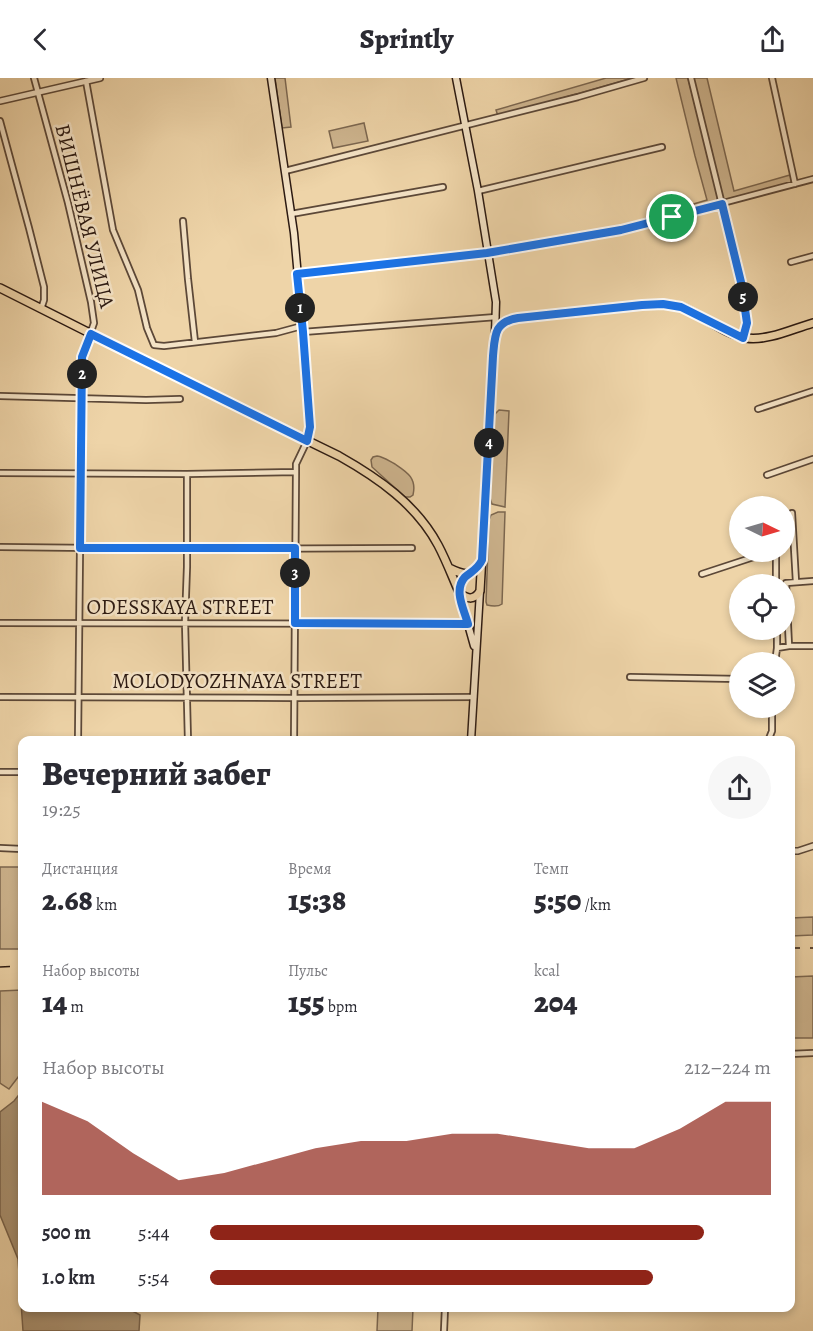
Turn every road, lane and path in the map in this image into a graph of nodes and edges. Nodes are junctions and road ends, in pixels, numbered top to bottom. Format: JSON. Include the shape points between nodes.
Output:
{"nodes":[{"id":1,"x":34,"y":78,"type":"edge"},
{"id":2,"x":100,"y":78,"type":"edge"},
{"id":3,"x":271,"y":78,"type":"edge"},
{"id":4,"x":456,"y":78,"type":"edge"},
{"id":5,"x":644,"y":78,"type":"edge"},
{"id":6,"x":691,"y":78,"type":"edge"},
{"id":7,"x":771,"y":78,"type":"edge"},
{"id":8,"x":87,"y":81,"type":"junction"},
{"id":9,"x":38,"y":93,"type":"junction"},
{"id":10,"x":0,"y":101,"type":"edge"},
{"id":11,"x":0,"y":121,"type":"edge"},
{"id":12,"x":465,"y":126,"type":"junction"},
{"id":13,"x":662,"y":147,"type":"dead end"},
{"id":14,"x":285,"y":171,"type":"junction"},
{"id":15,"x":813,"y":179,"type":"edge"},
{"id":16,"x":795,"y":184,"type":"junction"},
{"id":17,"x":443,"y":187,"type":"dead end"},
{"id":18,"x":478,"y":191,"type":"junction"},
{"id":19,"x":722,"y":204,"type":"junction"},
{"id":20,"x":291,"y":214,"type":"junction"},
{"id":21,"x":183,"y":221,"type":"dead end"},
{"id":22,"x":487,"y":253,"type":"junction"},
{"id":23,"x":813,"y":256,"type":"edge"},
{"id":24,"x":791,"y":262,"type":"dead end"},
{"id":25,"x":297,"y":274,"type":"junction"},
{"id":26,"x":0,"y":288,"type":"edge"},
{"id":27,"x":41,"y":309,"type":"junction"},
{"id":28,"x":496,"y":317,"type":"junction"},
{"id":29,"x":813,"y":323,"type":"edge"},
{"id":30,"x":303,"y":329,"type":"junction"},
{"id":31,"x":495,"y":333,"type":"junction"},
{"id":32,"x":91,"y":334,"type":"junction"},
{"id":33,"x":743,"y":338,"type":"junction"},
{"id":34,"x":195,"y":342,"type":"junction"},
{"id":35,"x":813,"y":391,"type":"edge"},
{"id":36,"x":0,"y":396,"type":"edge"},
{"id":37,"x":81,"y":398,"type":"junction"},
{"id":38,"x":180,"y":399,"type":"dead end"},
{"id":39,"x":758,"y":409,"type":"dead end"},
{"id":40,"x":307,"y":441,"type":"junction"},
{"id":41,"x":813,"y":459,"type":"edge"},
{"id":42,"x":296,"y":472,"type":"junction"},
{"id":43,"x":0,"y":473,"type":"edge"},
{"id":44,"x":80,"y":473,"type":"junction"},
{"id":45,"x":187,"y":474,"type":"junction"},
{"id":46,"x":767,"y":475,"type":"dead end"},
{"id":47,"x":0,"y":547,"type":"edge"},
{"id":48,"x":80,"y":548,"type":"junction"},
{"id":49,"x":295,"y":548,"type":"junction"},
{"id":50,"x":412,"y":548,"type":"dead end"},
{"id":51,"x":186,"y":549,"type":"junction"},
{"id":52,"x":739,"y":562,"type":"edge"},
{"id":53,"x":795,"y":562,"type":"edge"},
{"id":54,"x":449,"y":568,"type":"junction"},
{"id":55,"x":475,"y":574,"type":"junction"},
{"id":56,"x":702,"y":574,"type":"dead end"},
{"id":57,"x":813,"y":580,"type":"edge"},
{"id":58,"x":796,"y":582,"type":"junction"},
{"id":59,"x":480,"y":591,"type":"junction"},
{"id":60,"x":459,"y":592,"type":"junction"},
{"id":61,"x":185,"y":622,"type":"junction"},
{"id":62,"x":0,"y":623,"type":"edge"},
{"id":63,"x":295,"y":623,"type":"junction"},
{"id":64,"x":79,"y":624,"type":"junction"},
{"id":65,"x":468,"y":624,"type":"junction"},
{"id":66,"x":777,"y":640,"type":"edge"},
{"id":67,"x":789,"y":646,"type":"junction"},
{"id":68,"x":813,"y":646,"type":"edge"},
{"id":69,"x":777,"y":648,"type":"junction"},
{"id":70,"x":476,"y":651,"type":"junction"},
{"id":71,"x":776,"y":652,"type":"edge"},
{"id":72,"x":630,"y":677,"type":"dead end"},
{"id":73,"x":729,"y":679,"type":"edge"},
{"id":74,"x":0,"y":697,"type":"edge"},
{"id":75,"x":78,"y":697,"type":"junction"},
{"id":76,"x":474,"y":697,"type":"junction"},
{"id":77,"x":188,"y":698,"type":"junction"},
{"id":78,"x":295,"y":699,"type":"junction"},
{"id":79,"x":772,"y":718,"type":"edge"},
{"id":80,"x":78,"y":736,"type":"edge"},
{"id":81,"x":188,"y":736,"type":"edge"},
{"id":82,"x":294,"y":736,"type":"edge"},
{"id":83,"x":471,"y":736,"type":"edge"},
{"id":84,"x":770,"y":736,"type":"edge"},
{"id":85,"x":0,"y":772,"type":"edge"},
{"id":86,"x":18,"y":772,"type":"edge"},
{"id":87,"x":813,"y":846,"type":"edge"},
{"id":88,"x":0,"y":848,"type":"edge"},
{"id":89,"x":18,"y":849,"type":"edge"},
{"id":90,"x":795,"y":850,"type":"edge"},
{"id":91,"x":813,"y":1053,"type":"edge"},
{"id":92,"x":795,"y":1054,"type":"edge"},
{"id":93,"x":445,"y":1312,"type":"edge"},
{"id":94,"x":444,"y":1331,"type":"edge"}],
"edges":[{"from":1,"to":9,"type":"street","name":"ВИШНЁВАЯ УЛИЦА"},
{"from":2,"to":8,"type":"street"},
{"from":3,"to":14,"type":"main road"},
{"from":4,"to":12,"type":"main road"},
{"from":5,"to":12,"type":"street"},
{"from":6,"to":19,"type":"street"},
{"from":7,"to":16,"type":"street"},
{"from":8,"to":9,"type":"street"},
{"from":8,"to":34,"type":"street","via":[[113,230],[138,290],[154,345]]},
{"from":9,"to":10,"type":"street"},
{"from":9,"to":32,"type":"street","name":"ВИШНЁВАЯ УЛИЦА","via":[[90,302],[94,323]]},
{"from":11,"to":27,"type":"street","via":[[44,287]]},
{"from":12,"to":14,"type":"street"},
{"from":12,"to":18,"type":"main road"},
{"from":13,"to":18,"type":"street"},
{"from":14,"to":20,"type":"main road"},
{"from":15,"to":16,"type":"street"},
{"from":16,"to":19,"type":"street"},
{"from":17,"to":20,"type":"street"},
{"from":18,"to":22,"type":"main road"},
{"from":19,"to":22,"type":"street","via":[[621,230]]},
{"from":19,"to":33,"type":"street","via":[[741,282],[747,323]]},
{"from":20,"to":25,"type":"main road"},
{"from":21,"to":34,"type":"street"},
{"from":22,"to":25,"type":"street"},
{"from":22,"to":28,"type":"main road"},
{"from":23,"to":24,"type":"street"},
{"from":25,"to":30,"type":"main road"},
{"from":26,"to":27,"type":"main road"},
{"from":27,"to":32,"type":"main road"},
{"from":28,"to":30,"type":"street"},
{"from":28,"to":31,"type":"main road"},
{"from":29,"to":33,"type":"main road","via":[[760,338]]},
{"from":30,"to":34,"type":"street"},
{"from":30,"to":40,"type":"main road","via":[[310,427]]},
{"from":31,"to":33,"type":"main road","via":[[506,321],[518,318],[663,304],[681,307]]},
{"from":31,"to":55,"type":"main road","via":[[482,560]]},
{"from":32,"to":37,"type":"street","name":"ВИШНЁВАЯ УЛИЦА","via":[[82,357]]},
{"from":32,"to":40,"type":"main road"},
{"from":35,"to":39,"type":"street"},
{"from":36,"to":37,"type":"street"},
{"from":37,"to":38,"type":"street"},
{"from":37,"to":44,"type":"street","name":"ВИШНЁВАЯ УЛИЦА"},
{"from":40,"to":42,"type":"street"},
{"from":40,"to":54,"type":"main road","via":[[359,467],[401,498],[426,525]]},
{"from":41,"to":46,"type":"street"},
{"from":42,"to":45,"type":"street"},
{"from":42,"to":49,"type":"street"},
{"from":43,"to":44,"type":"street"},
{"from":44,"to":45,"type":"street"},
{"from":44,"to":48,"type":"street","name":"ВИШНЁВАЯ УЛИЦА"},
{"from":45,"to":51,"type":"street"},
{"from":47,"to":48,"type":"street"},
{"from":48,"to":51,"type":"street"},
{"from":48,"to":64,"type":"street","name":"ВИШНЁВАЯ УЛИЦА"},
{"from":49,"to":50,"type":"street"},
{"from":49,"to":51,"type":"street"},
{"from":49,"to":63,"type":"street"},
{"from":51,"to":61,"type":"street"},
{"from":52,"to":56,"type":"street"},
{"from":53,"to":58,"type":"street"},
{"from":54,"to":55,"type":"main road"},
{"from":54,"to":60,"type":"main road"},
{"from":55,"to":59,"type":"main road"},
{"from":55,"to":60,"type":"main road","via":[[461,582]]},
{"from":57,"to":58,"type":"street"},
{"from":58,"to":67,"type":"street","via":[[786,583]]},
{"from":59,"to":60,"type":"main road","via":[[472,598]]},
{"from":59,"to":70,"type":"main road"},
{"from":60,"to":65,"type":"main road"},
{"from":61,"to":63,"type":"street","name":"ODESSKAYA STREET"},
{"from":61,"to":64,"type":"street","name":"ODESSKAYA STREET"},
{"from":61,"to":77,"type":"street"},
{"from":62,"to":64,"type":"street","name":"ODESSKAYA STREET"},
{"from":63,"to":65,"type":"street","name":"ODESSKAYA STREET"},
{"from":63,"to":78,"type":"street"},
{"from":64,"to":75,"type":"street","name":"ВИШНЁВАЯ УЛИЦА"},
{"from":65,"to":70,"type":"main road"},
{"from":66,"to":69,"type":"street"},
{"from":67,"to":68,"type":"street"},
{"from":67,"to":69,"type":"street"},
{"from":69,"to":71,"type":"street"},
{"from":70,"to":76,"type":"main road"},
{"from":72,"to":73,"type":"street"},
{"from":74,"to":75,"type":"street","name":"MOLODYOZHNAYA STREET"},
{"from":75,"to":77,"type":"street","name":"MOLODYOZHNAYA STREET"},
{"from":75,"to":80,"type":"street","name":"ВИШНЁВАЯ УЛИЦА"},
{"from":76,"to":78,"type":"street","name":"MOLODYOZHNAYA STREET"},
{"from":76,"to":83,"type":"main road"},
{"from":77,"to":78,"type":"street","name":"MOLODYOZHNAYA STREET"},
{"from":77,"to":81,"type":"street"},
{"from":78,"to":82,"type":"street"},
{"from":79,"to":84,"type":"street"},
{"from":85,"to":86,"type":"street"},
{"from":87,"to":90,"type":"street"},
{"from":88,"to":89,"type":"street"},
{"from":91,"to":92,"type":"street"},
{"from":93,"to":94,"type":"street"}]}
